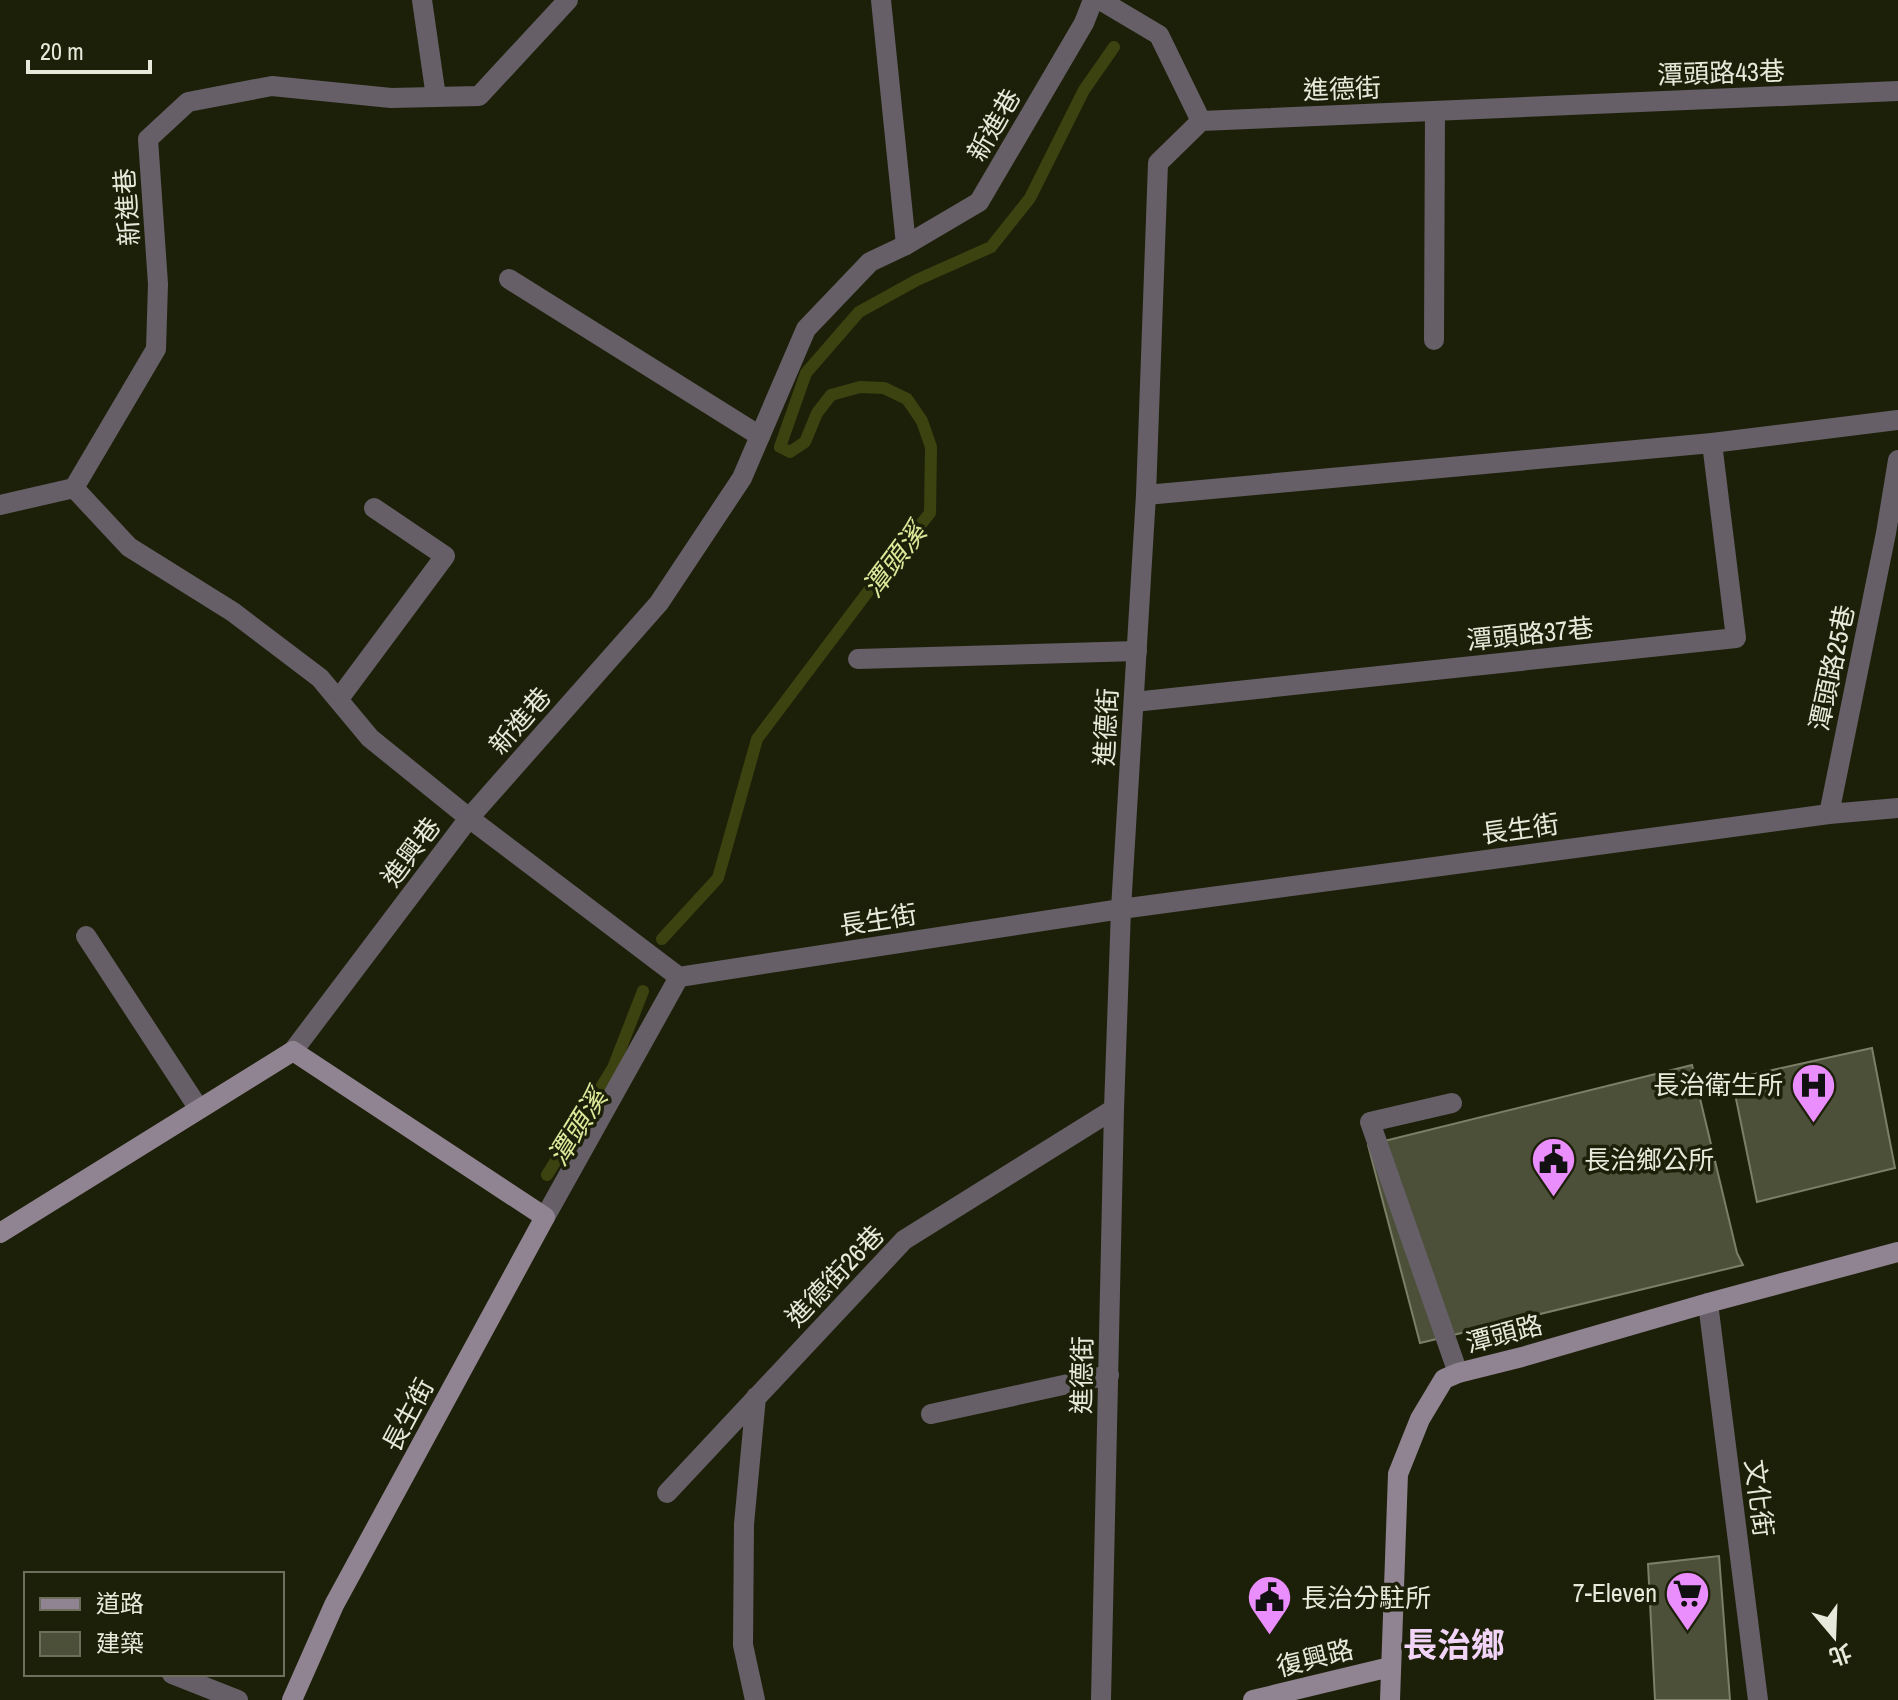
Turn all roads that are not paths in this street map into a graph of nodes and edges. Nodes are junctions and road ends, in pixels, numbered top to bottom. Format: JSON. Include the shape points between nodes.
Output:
{"nodes":[{"id":1,"x":422,"y":0,"type":"edge"},
{"id":2,"x":568,"y":0,"type":"edge"},
{"id":3,"x":881,"y":0,"type":"edge"},
{"id":4,"x":1093,"y":0,"type":"edge"},
{"id":5,"x":1100,"y":0,"type":"edge"},
{"id":6,"x":1898,"y":91,"type":"edge"},
{"id":7,"x":436,"y":97,"type":"junction"},
{"id":8,"x":1547,"y":106,"type":"joint"},
{"id":9,"x":1435,"y":111,"type":"junction"},
{"id":10,"x":1201,"y":121,"type":"junction"},
{"id":11,"x":906,"y":245,"type":"junction"},
{"id":12,"x":509,"y":279,"type":"dead end"},
{"id":13,"x":1434,"y":340,"type":"dead end"},
{"id":14,"x":1898,"y":420,"type":"edge"},
{"id":15,"x":760,"y":436,"type":"junction"},
{"id":16,"x":1712,"y":443,"type":"junction"},
{"id":17,"x":1898,"y":460,"type":"edge"},
{"id":18,"x":74,"y":488,"type":"junction"},
{"id":19,"x":1146,"y":495,"type":"junction"},
{"id":20,"x":0,"y":505,"type":"edge"},
{"id":21,"x":374,"y":508,"type":"dead end"},
{"id":22,"x":1892,"y":533,"type":"edge"},
{"id":23,"x":1137,"y":651,"type":"junction"},
{"id":24,"x":858,"y":659,"type":"dead end"},
{"id":25,"x":338,"y":700,"type":"junction"},
{"id":26,"x":1134,"y":702,"type":"junction"},
{"id":27,"x":1898,"y":808,"type":"edge"},
{"id":28,"x":1829,"y":814,"type":"junction"},
{"id":29,"x":469,"y":818,"type":"junction"},
{"id":30,"x":1121,"y":909,"type":"junction"},
{"id":31,"x":86,"y":936,"type":"dead end"},
{"id":32,"x":679,"y":977,"type":"junction"},
{"id":33,"x":293,"y":1051,"type":"junction"},
{"id":34,"x":1452,"y":1103,"type":"dead end"},
{"id":35,"x":199,"y":1109,"type":"junction"},
{"id":36,"x":1114,"y":1109,"type":"junction"},
{"id":37,"x":545,"y":1217,"type":"junction"},
{"id":38,"x":0,"y":1233,"type":"edge"},
{"id":39,"x":1898,"y":1252,"type":"edge"},
{"id":40,"x":1708,"y":1303,"type":"junction"},
{"id":41,"x":1458,"y":1373,"type":"junction"},
{"id":42,"x":1109,"y":1375,"type":"junction"},
{"id":43,"x":756,"y":1397,"type":"junction"},
{"id":44,"x":931,"y":1414,"type":"dead end"},
{"id":45,"x":667,"y":1493,"type":"dead end"},
{"id":46,"x":1390,"y":1667,"type":"junction"},
{"id":47,"x":177,"y":1676,"type":"edge"},
{"id":48,"x":238,"y":1700,"type":"edge"},
{"id":49,"x":292,"y":1700,"type":"edge"},
{"id":50,"x":755,"y":1700,"type":"edge"},
{"id":51,"x":1101,"y":1700,"type":"edge"},
{"id":52,"x":1253,"y":1700,"type":"edge"},
{"id":53,"x":1390,"y":1700,"type":"edge"},
{"id":54,"x":1758,"y":1700,"type":"edge"}],
"edges":[{"from":1,"to":7,"type":"street"},
{"from":2,"to":7,"type":"street","name":"新進巷","via":[[479,96]]},
{"from":3,"to":11,"type":"street"},
{"from":4,"to":11,"type":"street","name":"新進巷","via":[[979,202]]},
{"from":5,"to":10,"type":"street","via":[[1159,35]]},
{"from":6,"to":8,"type":"street","name":"潭頭路43巷"},
{"from":7,"to":18,"type":"street","name":"新進巷","via":[[391,98],[272,86],[188,102],[148,139],[158,284],[156,349]]},
{"from":8,"to":9,"type":"street","name":"進德街"},
{"from":9,"to":10,"type":"street","name":"進德街"},
{"from":9,"to":13,"type":"street"},
{"from":10,"to":19,"type":"street","name":"進德街","via":[[1158,163]]},
{"from":11,"to":15,"type":"street","name":"新進巷","via":[[870,262],[806,329]]},
{"from":12,"to":15,"type":"street"},
{"from":14,"to":16,"type":"street"},
{"from":15,"to":29,"type":"street","name":"新進巷","via":[[742,478],[659,603]]},
{"from":16,"to":19,"type":"street"},
{"from":16,"to":26,"type":"street","name":"潭頭路37巷","via":[[1736,638]]},
{"from":17,"to":22,"type":"street","name":"潭頭路25巷"},
{"from":18,"to":20,"type":"street"},
{"from":18,"to":25,"type":"street","via":[[129,547],[233,612],[320,678]]},
{"from":19,"to":23,"type":"street","name":"進德街"},
{"from":21,"to":25,"type":"street","via":[[445,556]]},
{"from":22,"to":28,"type":"street","name":"潭頭路25巷"},
{"from":23,"to":24,"type":"street"},
{"from":23,"to":26,"type":"street","name":"進德街"},
{"from":25,"to":29,"type":"street","via":[[370,738]]},
{"from":26,"to":30,"type":"street","name":"進德街"},
{"from":27,"to":28,"type":"street","name":"長生街"},
{"from":28,"to":30,"type":"street","name":"長生街"},
{"from":29,"to":32,"type":"street","name":"進興巷"},
{"from":29,"to":33,"type":"street","name":"進興巷"},
{"from":30,"to":32,"type":"street","name":"長生街"},
{"from":30,"to":36,"type":"street","name":"進德街"},
{"from":31,"to":35,"type":"street"},
{"from":32,"to":37,"type":"street","name":"長生街"},
{"from":33,"to":35,"type":"street","name":"進興巷"},
{"from":33,"to":37,"type":"street"},
{"from":34,"to":41,"type":"street","via":[[1370,1122]]},
{"from":35,"to":38,"type":"street","name":"進興巷"},
{"from":36,"to":42,"type":"street","name":"進德街"},
{"from":36,"to":43,"type":"street","name":"進德街26巷","via":[[904,1240]]},
{"from":37,"to":49,"type":"street","name":"長生街","via":[[334,1605]]},
{"from":39,"to":40,"type":"street","name":"潭頭路"},
{"from":40,"to":41,"type":"street","name":"潭頭路"},
{"from":40,"to":54,"type":"street","name":"文化街"},
{"from":41,"to":46,"type":"street","name":"潭頭路","via":[[1444,1379],[1436,1392],[1398,1474]]},
{"from":42,"to":44,"type":"street"},
{"from":42,"to":51,"type":"street","name":"進德街"},
{"from":43,"to":45,"type":"street","name":"進德街26巷"},
{"from":43,"to":50,"type":"street","via":[[744,1524],[743,1645]]},
{"from":46,"to":52,"type":"street","name":"復興路"},
{"from":46,"to":53,"type":"street","name":"潭頭路"},
{"from":47,"to":48,"type":"street"}]}
